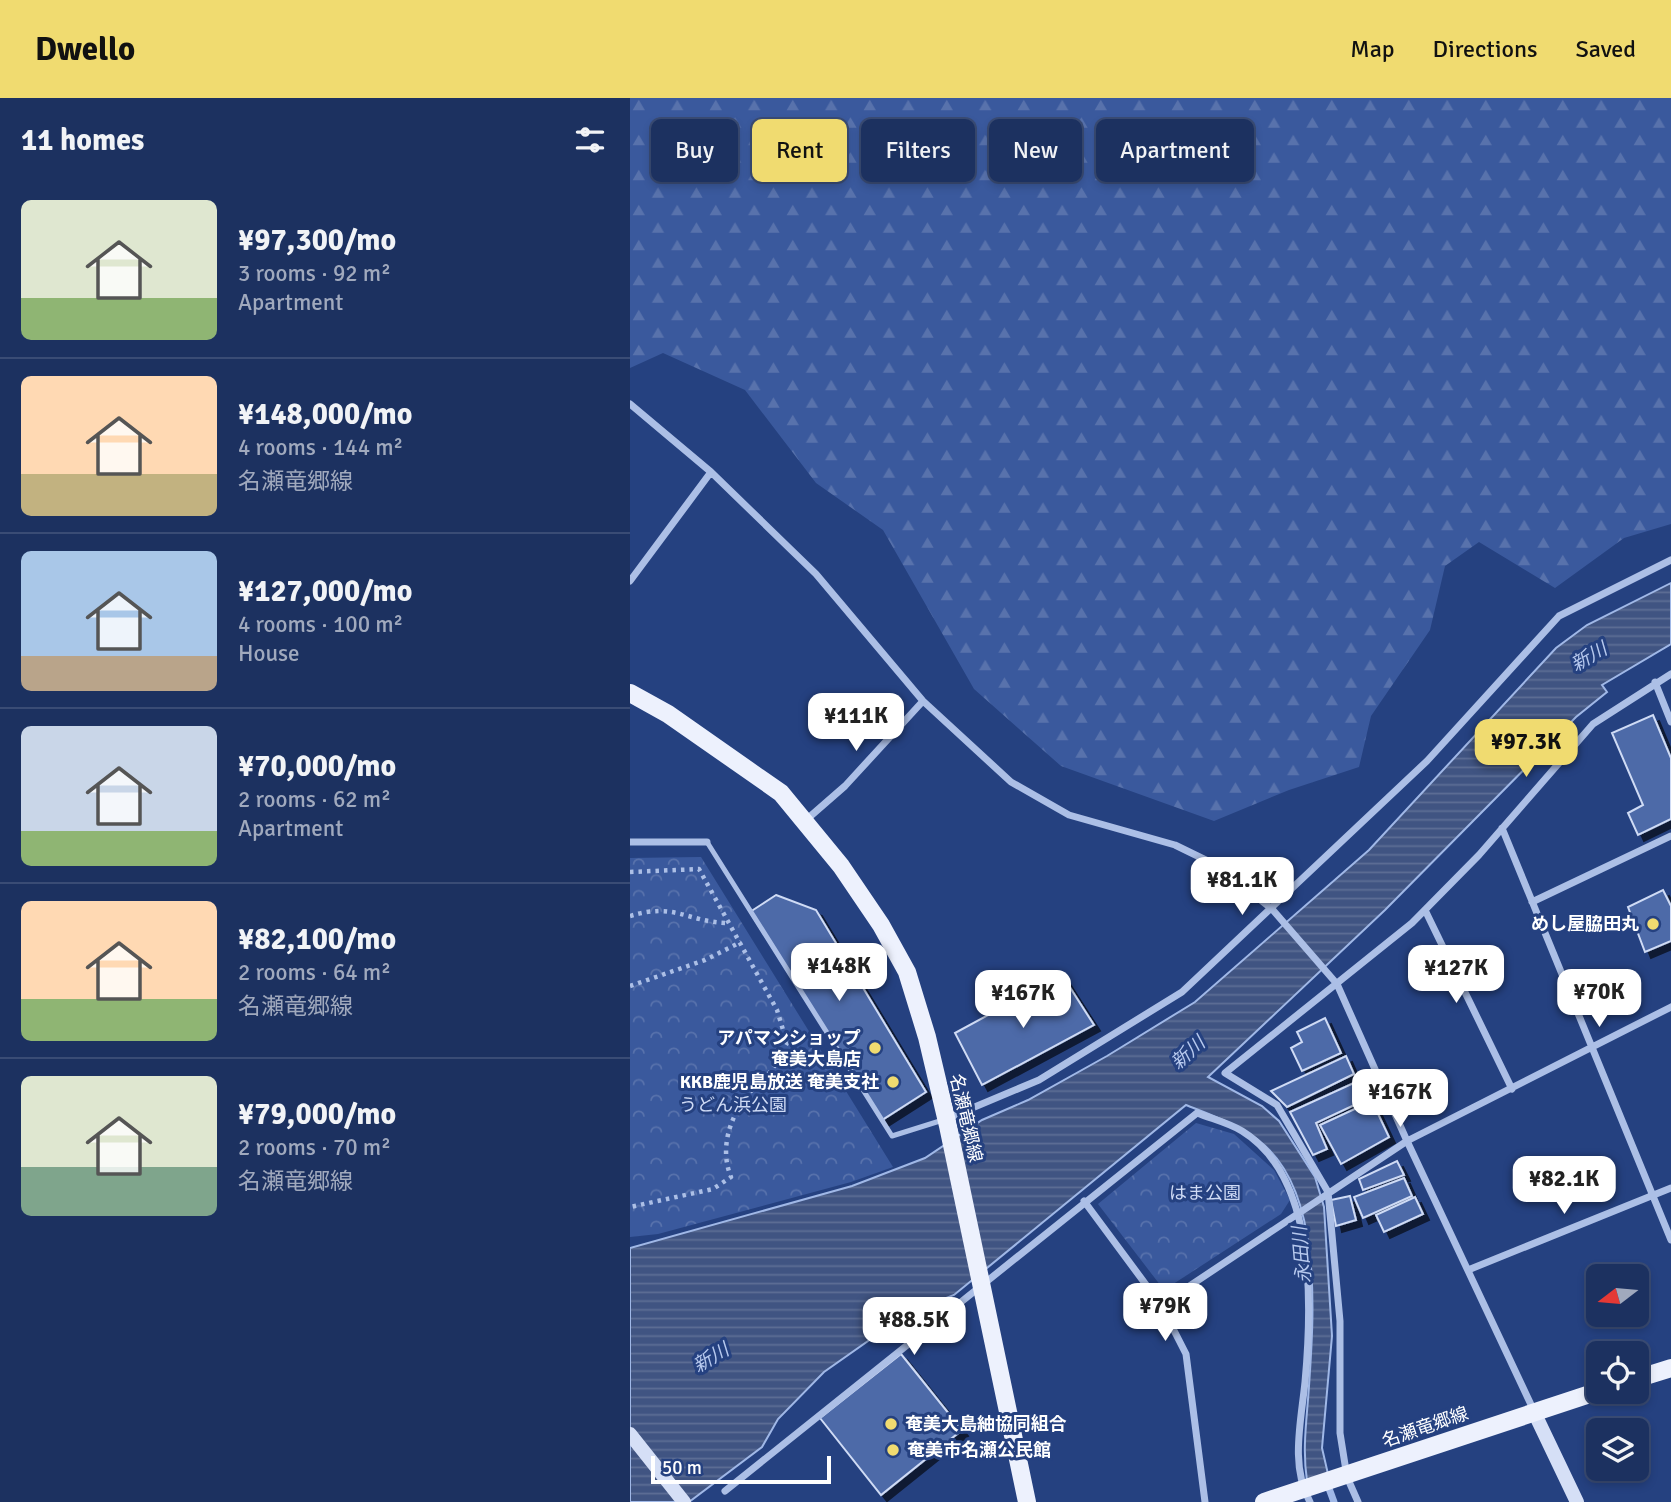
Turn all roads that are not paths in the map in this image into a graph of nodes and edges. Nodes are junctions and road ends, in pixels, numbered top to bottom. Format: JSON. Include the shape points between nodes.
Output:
{"nodes":[{"id":1,"x":630,"y":404,"type":"edge"},
{"id":2,"x":710,"y":472,"type":"junction"},
{"id":3,"x":1671,"y":560,"type":"edge"},
{"id":4,"x":630,"y":581,"type":"edge"},
{"id":5,"x":1671,"y":674,"type":"edge"},
{"id":6,"x":1655,"y":682,"type":"junction"},
{"id":7,"x":630,"y":693,"type":"edge"},
{"id":8,"x":923,"y":701,"type":"junction"},
{"id":9,"x":1671,"y":722,"type":"edge"},
{"id":10,"x":804,"y":821,"type":"junction"},
{"id":11,"x":1502,"y":828,"type":"junction"},
{"id":12,"x":1671,"y":836,"type":"edge"},
{"id":13,"x":630,"y":842,"type":"edge"},
{"id":14,"x":707,"y":842,"type":"joint"},
{"id":15,"x":1532,"y":902,"type":"junction"},
{"id":16,"x":1272,"y":909,"type":"junction"},
{"id":17,"x":1425,"y":910,"type":"junction"},
{"id":18,"x":1337,"y":984,"type":"junction"},
{"id":19,"x":1671,"y":1007,"type":"edge"},
{"id":20,"x":1592,"y":1047,"type":"junction"},
{"id":21,"x":1511,"y":1089,"type":"junction"},
{"id":22,"x":947,"y":1123,"type":"junction"},
{"id":23,"x":1407,"y":1141,"type":"junction"},
{"id":24,"x":1671,"y":1188,"type":"edge"},
{"id":25,"x":1328,"y":1192,"type":"junction"},
{"id":26,"x":1653,"y":1196,"type":"junction"},
{"id":27,"x":1084,"y":1201,"type":"junction"},
{"id":28,"x":1299,"y":1214,"type":"junction"},
{"id":29,"x":1671,"y":1240,"type":"edge"},
{"id":30,"x":1468,"y":1270,"type":"junction"},
{"id":31,"x":979,"y":1281,"type":"junction"},
{"id":32,"x":1161,"y":1305,"type":"junction"},
{"id":33,"x":1671,"y":1368,"type":"edge"},
{"id":34,"x":1649,"y":1375,"type":"edge"},
{"id":35,"x":1586,"y":1395,"type":"edge"},
{"id":36,"x":1534,"y":1412,"type":"junction"},
{"id":37,"x":630,"y":1434,"type":"edge"},
{"id":38,"x":1347,"y":1477,"type":"junction"},
{"id":39,"x":725,"y":1491,"type":"dead end"},
{"id":40,"x":1307,"y":1496,"type":"edge"},
{"id":41,"x":684,"y":1502,"type":"edge"},
{"id":42,"x":1027,"y":1502,"type":"edge"},
{"id":43,"x":1205,"y":1502,"type":"edge"},
{"id":44,"x":1264,"y":1502,"type":"edge"},
{"id":45,"x":1358,"y":1502,"type":"edge"},
{"id":46,"x":1577,"y":1502,"type":"edge"}],
"edges":[{"from":1,"to":2,"type":"street"},
{"from":2,"to":4,"type":"street"},
{"from":2,"to":8,"type":"street","via":[[816,574]]},
{"from":3,"to":16,"type":"street","via":[[1559,616],[1427,761]]},
{"from":5,"to":6,"type":"street"},
{"from":6,"to":9,"type":"street"},
{"from":6,"to":11,"type":"street","via":[[1593,724]]},
{"from":7,"to":10,"type":"main road","name":"名瀬竜郷線","via":[[781,793]]},
{"from":8,"to":10,"type":"street","via":[[845,786]]},
{"from":8,"to":16,"type":"street","via":[[1011,782],[1069,815],[1175,845],[1206,860]]},
{"from":10,"to":22,"type":"main road","name":"名瀬竜郷線","via":[[841,866],[907,972]]},
{"from":11,"to":15,"type":"street"},
{"from":11,"to":17,"type":"street"},
{"from":12,"to":15,"type":"street"},
{"from":13,"to":14,"type":"street"},
{"from":14,"to":22,"type":"lane","via":[[892,1136]]},
{"from":15,"to":20,"type":"street"},
{"from":16,"to":18,"type":"street"},
{"from":16,"to":22,"type":"street","via":[[1182,992],[1039,1080]]},
{"from":17,"to":18,"type":"street"},
{"from":17,"to":21,"type":"street"},
{"from":18,"to":23,"type":"street"},
{"from":18,"to":25,"type":"street","via":[[1224,1073],[1277,1105]]},
{"from":19,"to":20,"type":"street"},
{"from":20,"to":21,"type":"street"},
{"from":20,"to":26,"type":"street"},
{"from":21,"to":23,"type":"street"},
{"from":22,"to":31,"type":"main road","name":"名瀬竜郷線"},
{"from":23,"to":25,"type":"street"},
{"from":23,"to":30,"type":"street"},
{"from":24,"to":26,"type":"street"},
{"from":25,"to":28,"type":"street"},
{"from":25,"to":38,"type":"street","via":[[1340,1321],[1340,1433]]},
{"from":26,"to":29,"type":"street"},
{"from":26,"to":30,"type":"street"},
{"from":27,"to":28,"type":"street","via":[[1197,1114],[1241,1131],[1259,1145],[1279,1169]]},
{"from":27,"to":31,"type":"street"},
{"from":27,"to":32,"type":"street"},
{"from":28,"to":32,"type":"street"},
{"from":28,"to":40,"type":"street","via":[[1308,1338],[1298,1456]]},
{"from":30,"to":36,"type":"street"},
{"from":31,"to":39,"type":"street"},
{"from":31,"to":42,"type":"main road","name":"名瀬竜郷線"},
{"from":32,"to":43,"type":"street","via":[[1186,1354]]},
{"from":33,"to":34,"type":"main road"},
{"from":35,"to":36,"type":"main road","name":"名瀬竜郷線"},
{"from":36,"to":38,"type":"main road","name":"名瀬竜郷線"},
{"from":36,"to":46,"type":"street"},
{"from":37,"to":41,"type":"street"},
{"from":38,"to":40,"type":"main road","name":"名瀬竜郷線"},
{"from":38,"to":45,"type":"street"},
{"from":40,"to":44,"type":"main road","name":"名瀬竜郷線"}]}
